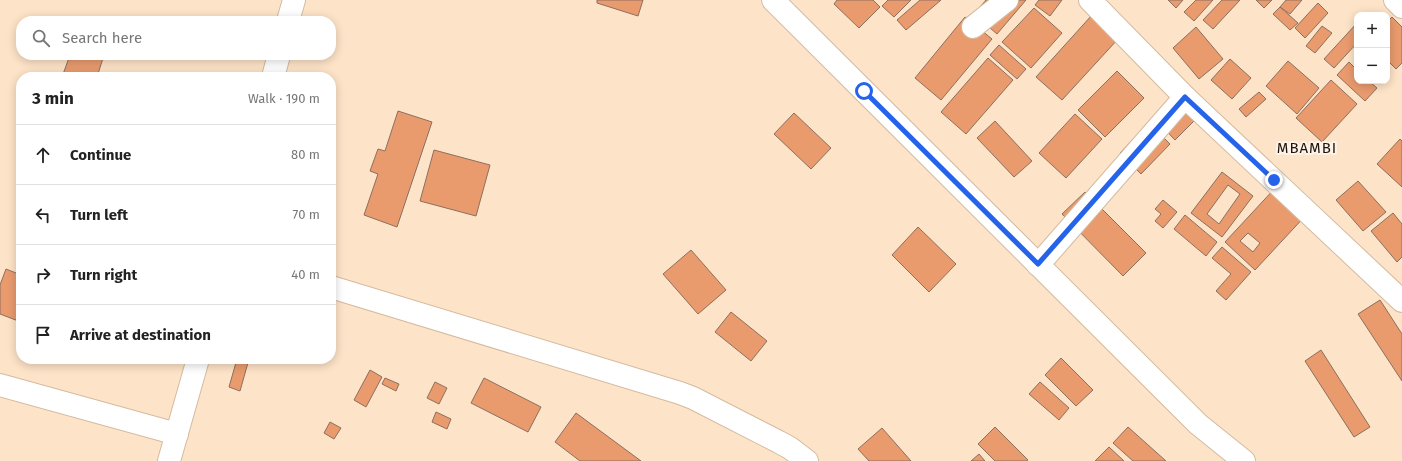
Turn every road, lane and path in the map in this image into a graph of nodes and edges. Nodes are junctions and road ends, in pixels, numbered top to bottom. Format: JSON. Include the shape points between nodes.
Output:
{"nodes":[{"id":1,"x":294,"y":0,"type":"edge"},
{"id":2,"x":773,"y":0,"type":"edge"},
{"id":3,"x":1006,"y":0,"type":"edge"},
{"id":4,"x":1090,"y":0,"type":"edge"},
{"id":5,"x":1395,"y":0,"type":"edge"},
{"id":6,"x":1402,"y":7,"type":"edge"},
{"id":7,"x":289,"y":16,"type":"edge"},
{"id":8,"x":973,"y":27,"type":"dead end"},
{"id":9,"x":278,"y":60,"type":"edge"},
{"id":10,"x":275,"y":72,"type":"edge"},
{"id":11,"x":1185,"y":97,"type":"junction"},
{"id":12,"x":1038,"y":264,"type":"junction"},
{"id":13,"x":336,"y":289,"type":"edge"},
{"id":14,"x":1402,"y":301,"type":"edge"},
{"id":15,"x":197,"y":364,"type":"edge"},
{"id":16,"x":0,"y":385,"type":"edge"},
{"id":17,"x":177,"y":434,"type":"junction"},
{"id":18,"x":169,"y":461,"type":"edge"},
{"id":19,"x":807,"y":461,"type":"edge"},
{"id":20,"x":1244,"y":461,"type":"edge"}],
"edges":[{"from":1,"to":7,"type":"street"},
{"from":2,"to":12,"type":"street"},
{"from":3,"to":8,"type":"street"},
{"from":4,"to":11,"type":"street"},
{"from":5,"to":6,"type":"street"},
{"from":9,"to":10,"type":"street"},
{"from":11,"to":12,"type":"street"},
{"from":11,"to":14,"type":"street"},
{"from":12,"to":20,"type":"street","via":[[1198,424]]},
{"from":13,"to":19,"type":"street","via":[[680,393],[779,442]]},
{"from":15,"to":17,"type":"street"},
{"from":16,"to":17,"type":"street"},
{"from":17,"to":18,"type":"street"}]}
